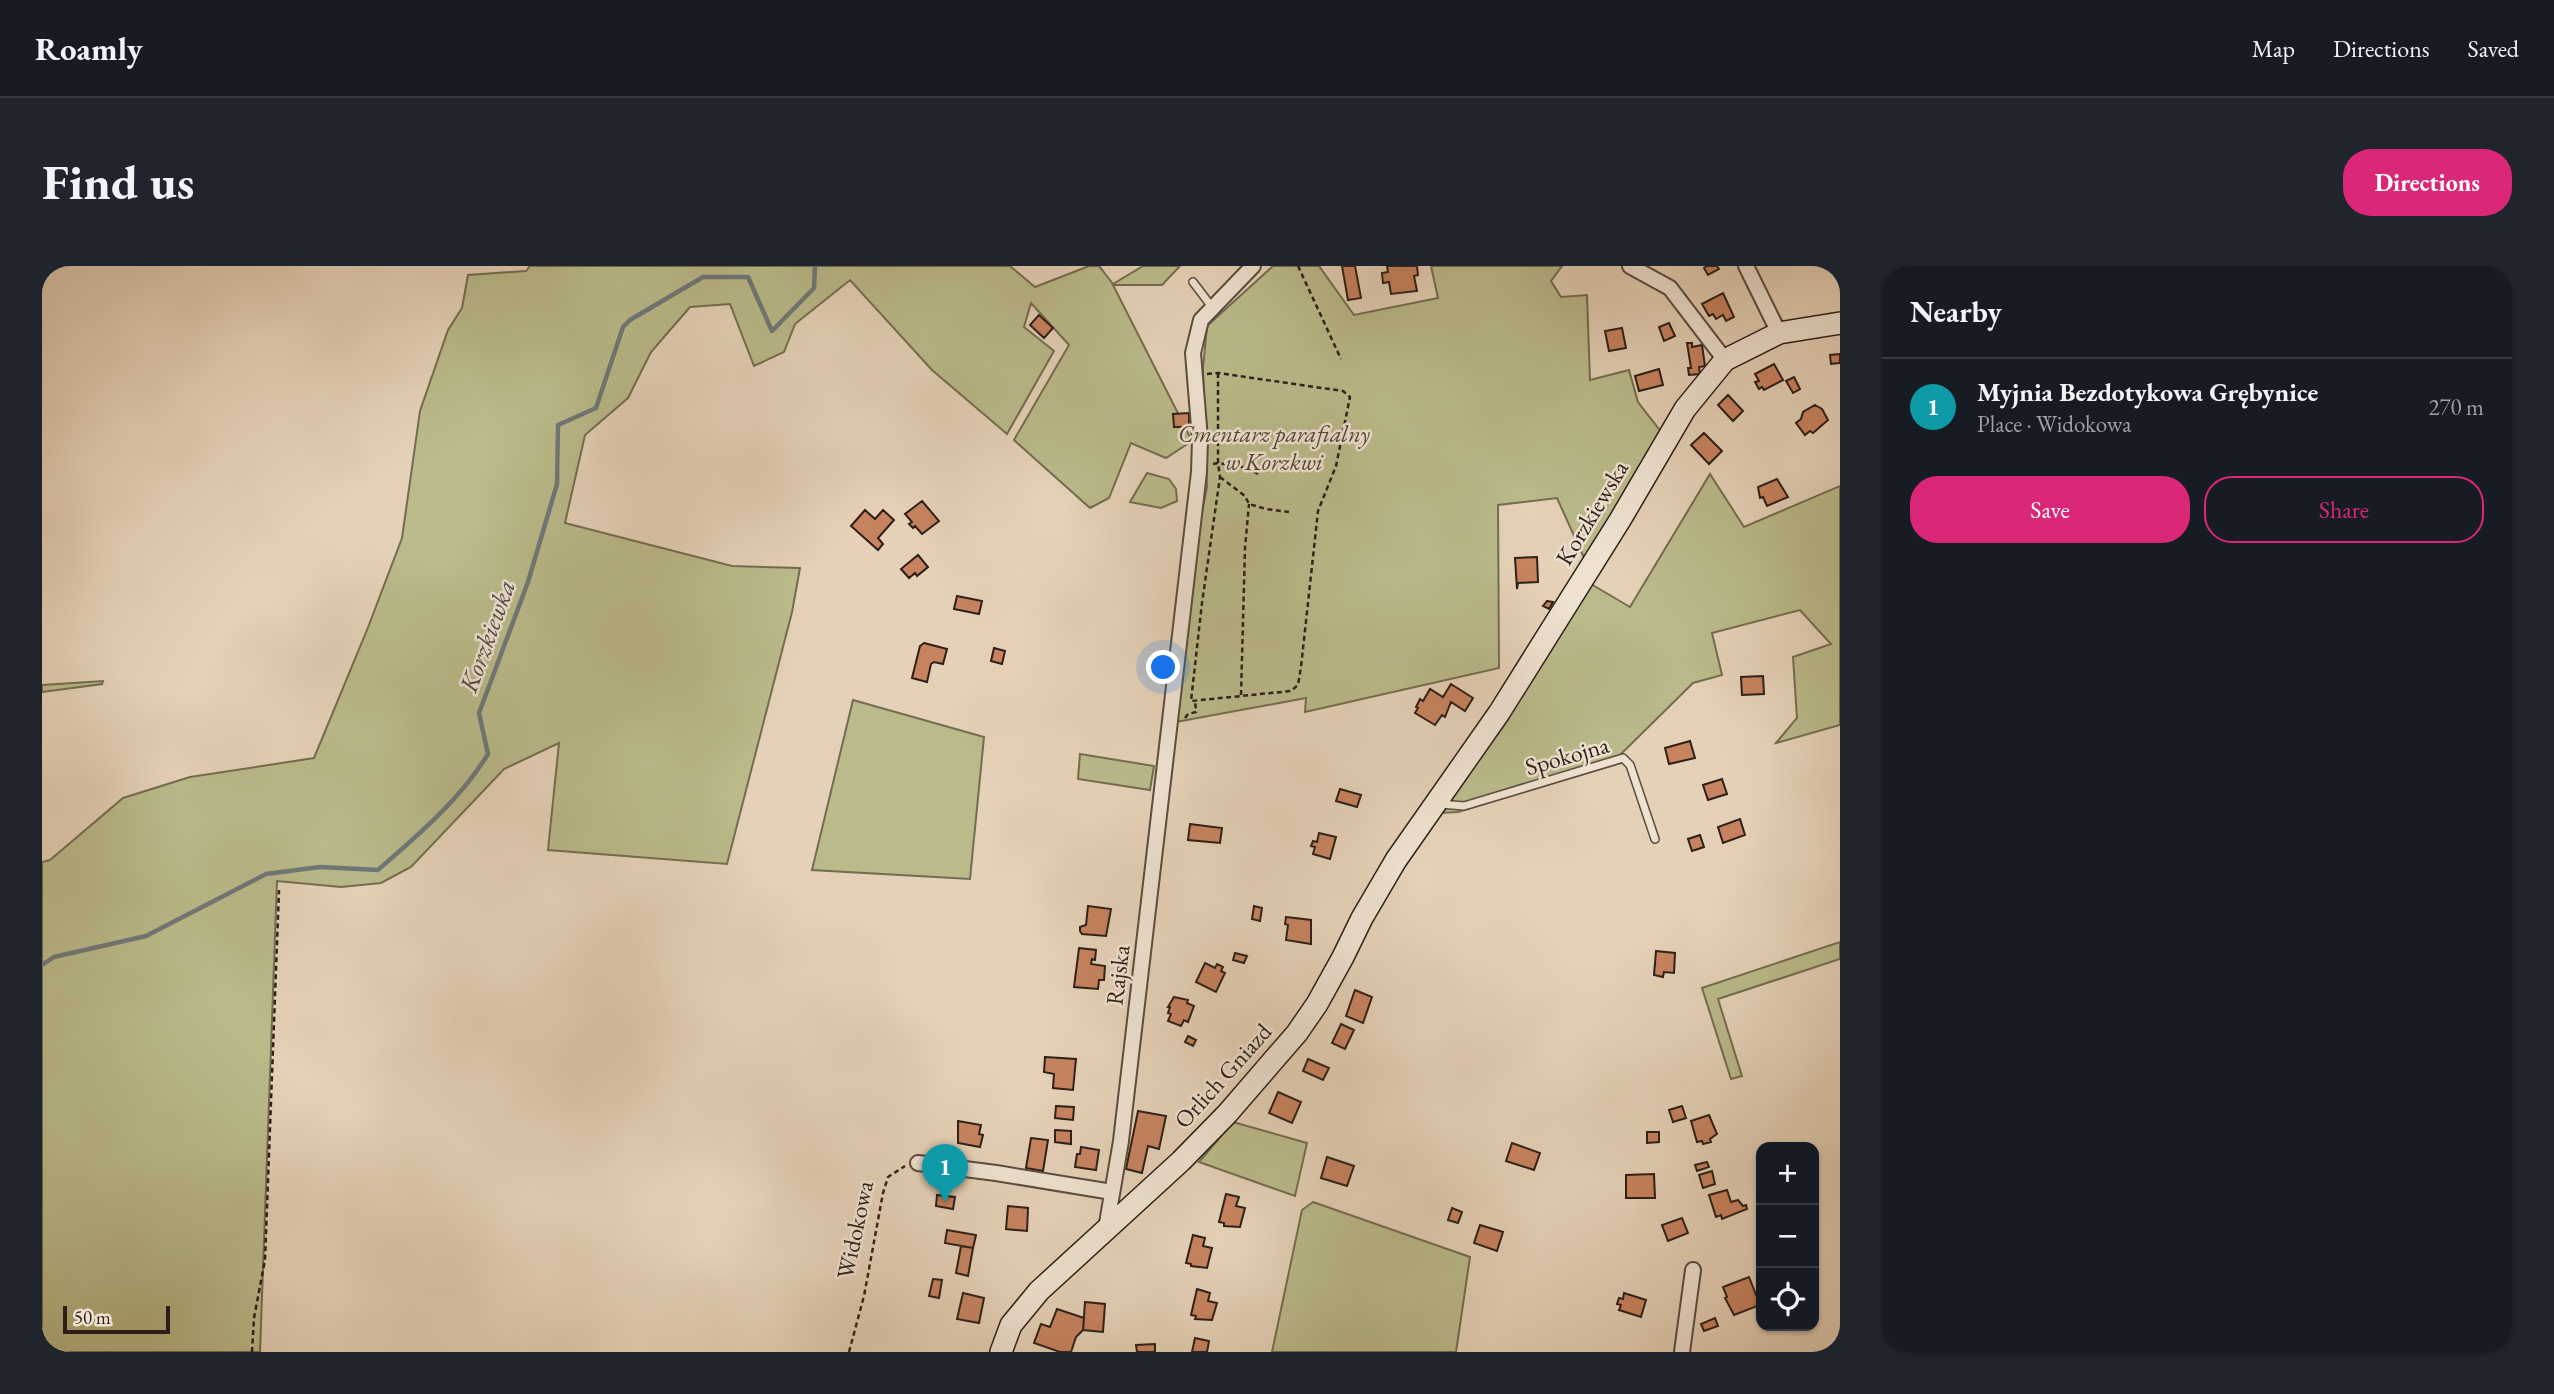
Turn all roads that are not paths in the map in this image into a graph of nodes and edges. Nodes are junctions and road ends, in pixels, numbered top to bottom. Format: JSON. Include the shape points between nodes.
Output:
{"nodes":[{"id":1,"x":1253,"y":266,"type":"edge"},
{"id":2,"x":1630,"y":266,"type":"edge"},
{"id":3,"x":1745,"y":266,"type":"edge"},
{"id":4,"x":1193,"y":282,"type":"dead end"},
{"id":5,"x":1212,"y":307,"type":"junction"},
{"id":6,"x":1840,"y":323,"type":"edge"},
{"id":7,"x":1779,"y":333,"type":"junction"},
{"id":8,"x":1725,"y":360,"type":"junction"},
{"id":9,"x":1438,"y":801,"type":"junction"},
{"id":10,"x":1655,"y":839,"type":"dead end"},
{"id":11,"x":918,"y":1163,"type":"road end"},
{"id":12,"x":1112,"y":1192,"type":"junction"},
{"id":13,"x":1106,"y":1229,"type":"junction"},
{"id":14,"x":1693,"y":1270,"type":"dead end"},
{"id":15,"x":1001,"y":1352,"type":"edge"},
{"id":16,"x":1682,"y":1352,"type":"edge"}],
"edges":[{"from":1,"to":5,"type":"street","name":"Rajska"},
{"from":2,"to":8,"type":"street","via":[[1670,288]]},
{"from":3,"to":7,"type":"street"},
{"from":4,"to":5,"type":"lane"},
{"from":5,"to":12,"type":"street","name":"Rajska","via":[[1201,320],[1193,353],[1199,471],[1176,723]]},
{"from":6,"to":7,"type":"street","name":"Korzkiewska"},
{"from":7,"to":8,"type":"street","name":"Korzkiewska"},
{"from":8,"to":9,"type":"street","name":"Korzkiewska","via":[[1685,409],[1499,713]]},
{"from":9,"to":10,"type":"lane","name":"Spokojna","via":[[1464,806],[1623,758],[1630,765]]},
{"from":9,"to":13,"type":"street","name":"Orlich Gniazd","via":[[1396,860],[1297,1033],[1227,1114]]},
{"from":11,"to":12,"type":"street"},
{"from":12,"to":13,"type":"street","name":"Rajska"},
{"from":13,"to":15,"type":"street","name":"Orlich Gniazd","via":[[1039,1291],[1011,1325]]},
{"from":14,"to":16,"type":"street"}]}
